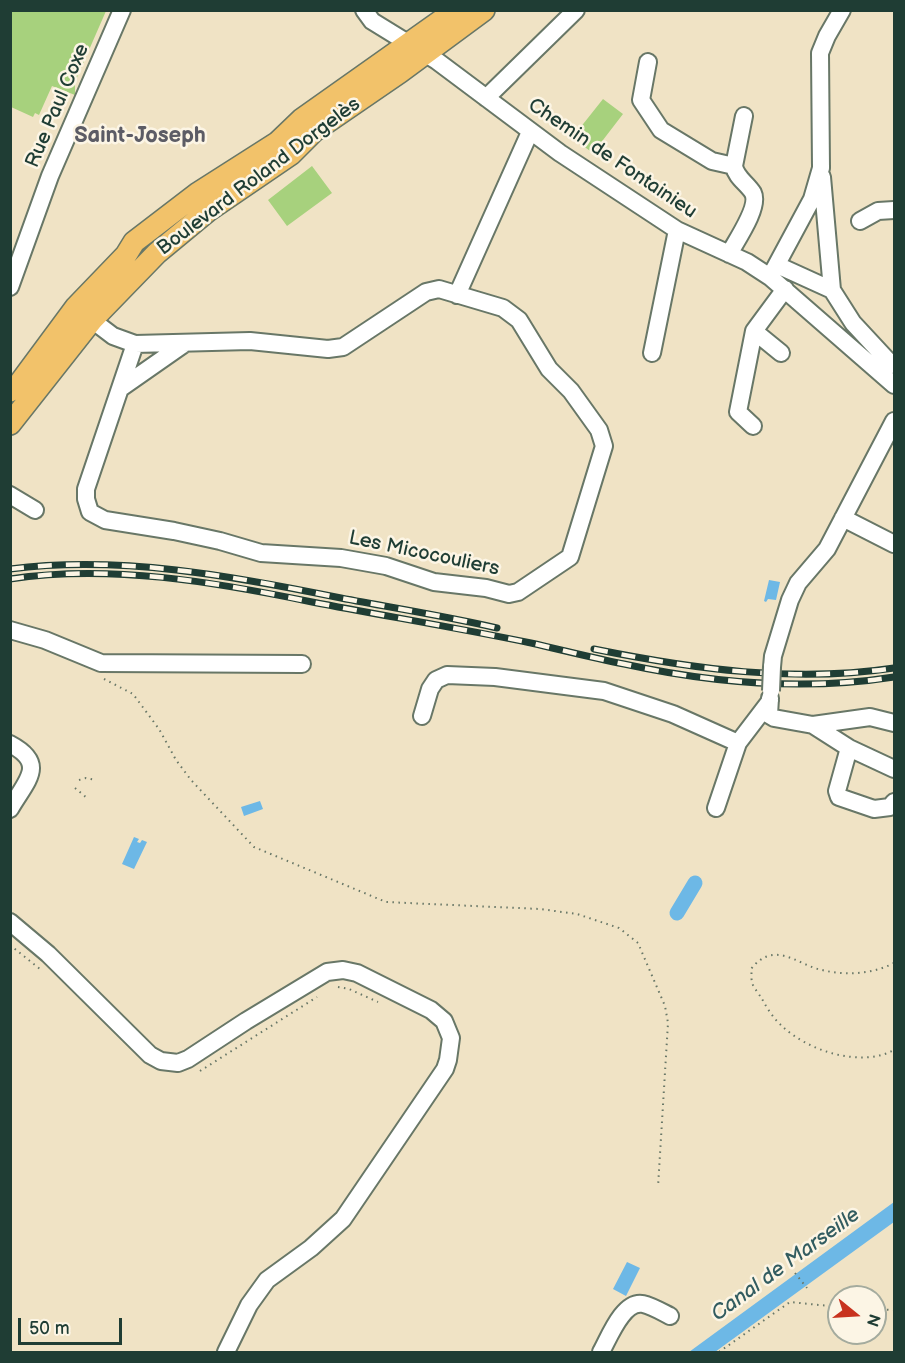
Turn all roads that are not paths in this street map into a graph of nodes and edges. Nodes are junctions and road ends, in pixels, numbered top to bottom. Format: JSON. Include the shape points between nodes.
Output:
{"nodes":[{"id":1,"x":122,"y":10,"type":"edge"},
{"id":2,"x":364,"y":10,"type":"edge"},
{"id":3,"x":456,"y":10,"type":"edge"},
{"id":4,"x":484,"y":10,"type":"edge"},
{"id":5,"x":576,"y":10,"type":"edge"},
{"id":6,"x":842,"y":10,"type":"edge"},
{"id":7,"x":417,"y":48,"type":"junction"},
{"id":8,"x":648,"y":62,"type":"dead end"},
{"id":9,"x":486,"y":98,"type":"junction"},
{"id":10,"x":744,"y":116,"type":"dead end"},
{"id":11,"x":530,"y":132,"type":"junction"},
{"id":12,"x":734,"y":166,"type":"junction"},
{"id":13,"x":821,"y":168,"type":"junction"},
{"id":14,"x":894,"y":210,"type":"edge"},
{"id":15,"x":860,"y":221,"type":"dead end"},
{"id":16,"x":677,"y":230,"type":"junction"},
{"id":17,"x":729,"y":254,"type":"junction"},
{"id":18,"x":773,"y":271,"type":"junction"},
{"id":19,"x":10,"y":288,"type":"edge"},
{"id":20,"x":784,"y":289,"type":"junction"},
{"id":21,"x":832,"y":290,"type":"junction"},
{"id":22,"x":457,"y":295,"type":"junction"},
{"id":23,"x":84,"y":314,"type":"junction"},
{"id":24,"x":754,"y":331,"type":"junction"},
{"id":25,"x":135,"y":344,"type":"junction"},
{"id":26,"x":184,"y":344,"type":"junction"},
{"id":27,"x":652,"y":353,"type":"dead end"},
{"id":28,"x":781,"y":353,"type":"dead end"},
{"id":29,"x":889,"y":366,"type":"edge"},
{"id":30,"x":894,"y":385,"type":"edge"},
{"id":31,"x":121,"y":388,"type":"junction"},
{"id":32,"x":10,"y":391,"type":"edge"},
{"id":33,"x":894,"y":421,"type":"edge"},
{"id":34,"x":10,"y":423,"type":"edge"},
{"id":35,"x":753,"y":426,"type":"dead end"},
{"id":36,"x":10,"y":495,"type":"edge"},
{"id":37,"x":35,"y":510,"type":"dead end"},
{"id":38,"x":843,"y":518,"type":"junction"},
{"id":39,"x":894,"y":544,"type":"edge"},
{"id":40,"x":10,"y":630,"type":"edge"},
{"id":41,"x":302,"y":664,"type":"dead end"},
{"id":42,"x":771,"y":696,"type":"junction"},
{"id":43,"x":422,"y":716,"type":"dead end"},
{"id":44,"x":894,"y":723,"type":"edge"},
{"id":45,"x":813,"y":725,"type":"junction"},
{"id":46,"x":738,"y":743,"type":"junction"},
{"id":47,"x":10,"y":744,"type":"edge"},
{"id":48,"x":849,"y":748,"type":"junction"},
{"id":49,"x":894,"y":770,"type":"edge"},
{"id":50,"x":894,"y":802,"type":"edge"},
{"id":51,"x":716,"y":808,"type":"dead end"},
{"id":52,"x":10,"y":809,"type":"edge"},
{"id":53,"x":10,"y":922,"type":"edge"},
{"id":54,"x":670,"y":1316,"type":"dead end"},
{"id":55,"x":226,"y":1353,"type":"edge"},
{"id":56,"x":601,"y":1353,"type":"edge"}],
"edges":[{"from":1,"to":19,"type":"street","name":"Rue Paul Coxe","via":[[50,176]]},
{"from":2,"to":7,"type":"street","name":"Chemin de Fontainieu","via":[[372,21]]},
{"from":3,"to":7,"type":"main road","name":"Boulevard Roland Dorgelès"},
{"from":4,"to":7,"type":"main road","name":"Boulevard Roland Dorgelès"},
{"from":5,"to":9,"type":"street"},
{"from":6,"to":13,"type":"street","via":[[820,53]]},
{"from":7,"to":9,"type":"street","name":"Chemin de Fontainieu"},
{"from":7,"to":23,"type":"main road","name":"Boulevard Roland Dorgelès","via":[[291,154],[209,210]]},
{"from":8,"to":12,"type":"street","via":[[641,100],[661,130],[712,160]]},
{"from":9,"to":11,"type":"street","name":"Chemin de Fontainieu"},
{"from":10,"to":12,"type":"street"},
{"from":11,"to":16,"type":"street","name":"Chemin de Fontainieu"},
{"from":11,"to":22,"type":"street"},
{"from":12,"to":17,"type":"street","via":[[754,194],[754,202]]},
{"from":13,"to":18,"type":"street","via":[[812,199]]},
{"from":13,"to":21,"type":"street"},
{"from":14,"to":15,"type":"street","via":[[878,211]]},
{"from":16,"to":17,"type":"street","name":"Chemin de Fontainieu"},
{"from":16,"to":27,"type":"street"},
{"from":17,"to":18,"type":"street","name":"Chemin de Fontainieu"},
{"from":18,"to":20,"type":"street","name":"Chemin de Fontainieu"},
{"from":18,"to":21,"type":"street"},
{"from":20,"to":24,"type":"street"},
{"from":20,"to":29,"type":"street","name":"Chemin de Fontainieu"},
{"from":21,"to":29,"type":"street"},
{"from":22,"to":26,"type":"street","name":"Les Micocouliers","via":[[439,289],[426,292],[343,347],[250,341]]},
{"from":22,"to":31,"type":"street","name":"Les Micocouliers","via":[[503,308],[519,320],[549,369],[599,430],[604,446],[570,557],[518,592],[509,594],[434,582],[386,566],[341,558],[261,553],[186,533],[105,520],[90,512],[86,489]]},
{"from":23,"to":25,"type":"street","name":"Les Micocouliers","via":[[113,336]]},
{"from":23,"to":32,"type":"main road","name":"Boulevard Roland Dorgelès"},
{"from":23,"to":34,"type":"main road","name":"Boulevard Roland Dorgelès"},
{"from":24,"to":28,"type":"street"},
{"from":24,"to":35,"type":"street","via":[[738,412]]},
{"from":25,"to":26,"type":"street","name":"Les Micocouliers"},
{"from":25,"to":31,"type":"street","name":"Les Micocouliers"},
{"from":26,"to":31,"type":"street"},
{"from":29,"to":30,"type":"street","name":"Chemin de Fontainieu"},
{"from":33,"to":38,"type":"street"},
{"from":36,"to":37,"type":"street"},
{"from":38,"to":39,"type":"street"},
{"from":38,"to":42,"type":"street","bridge":true,"via":[[827,549],[798,583],[790,600],[772,667]]},
{"from":40,"to":41,"type":"street","via":[[100,663]]},
{"from":42,"to":45,"type":"street","via":[[769,715]]},
{"from":42,"to":46,"type":"street"},
{"from":43,"to":46,"type":"street","via":[[436,680],[447,675],[486,676],[604,691],[673,714]]},
{"from":44,"to":45,"type":"street","via":[[870,717]]},
{"from":45,"to":48,"type":"street"},
{"from":46,"to":51,"type":"street"},
{"from":47,"to":52,"type":"street","via":[[24,751],[32,764]]},
{"from":48,"to":49,"type":"street"},
{"from":48,"to":50,"type":"street","via":[[837,791],[839,797],[874,809],[890,807]]},
{"from":53,"to":55,"type":"street","via":[[161,1061],[178,1063],[188,1059],[327,972],[357,973],[431,1010],[444,1021],[451,1038],[445,1069],[343,1219],[267,1280],[249,1305]]},
{"from":54,"to":56,"type":"street","via":[[641,1304],[632,1306],[623,1313]]}]}
